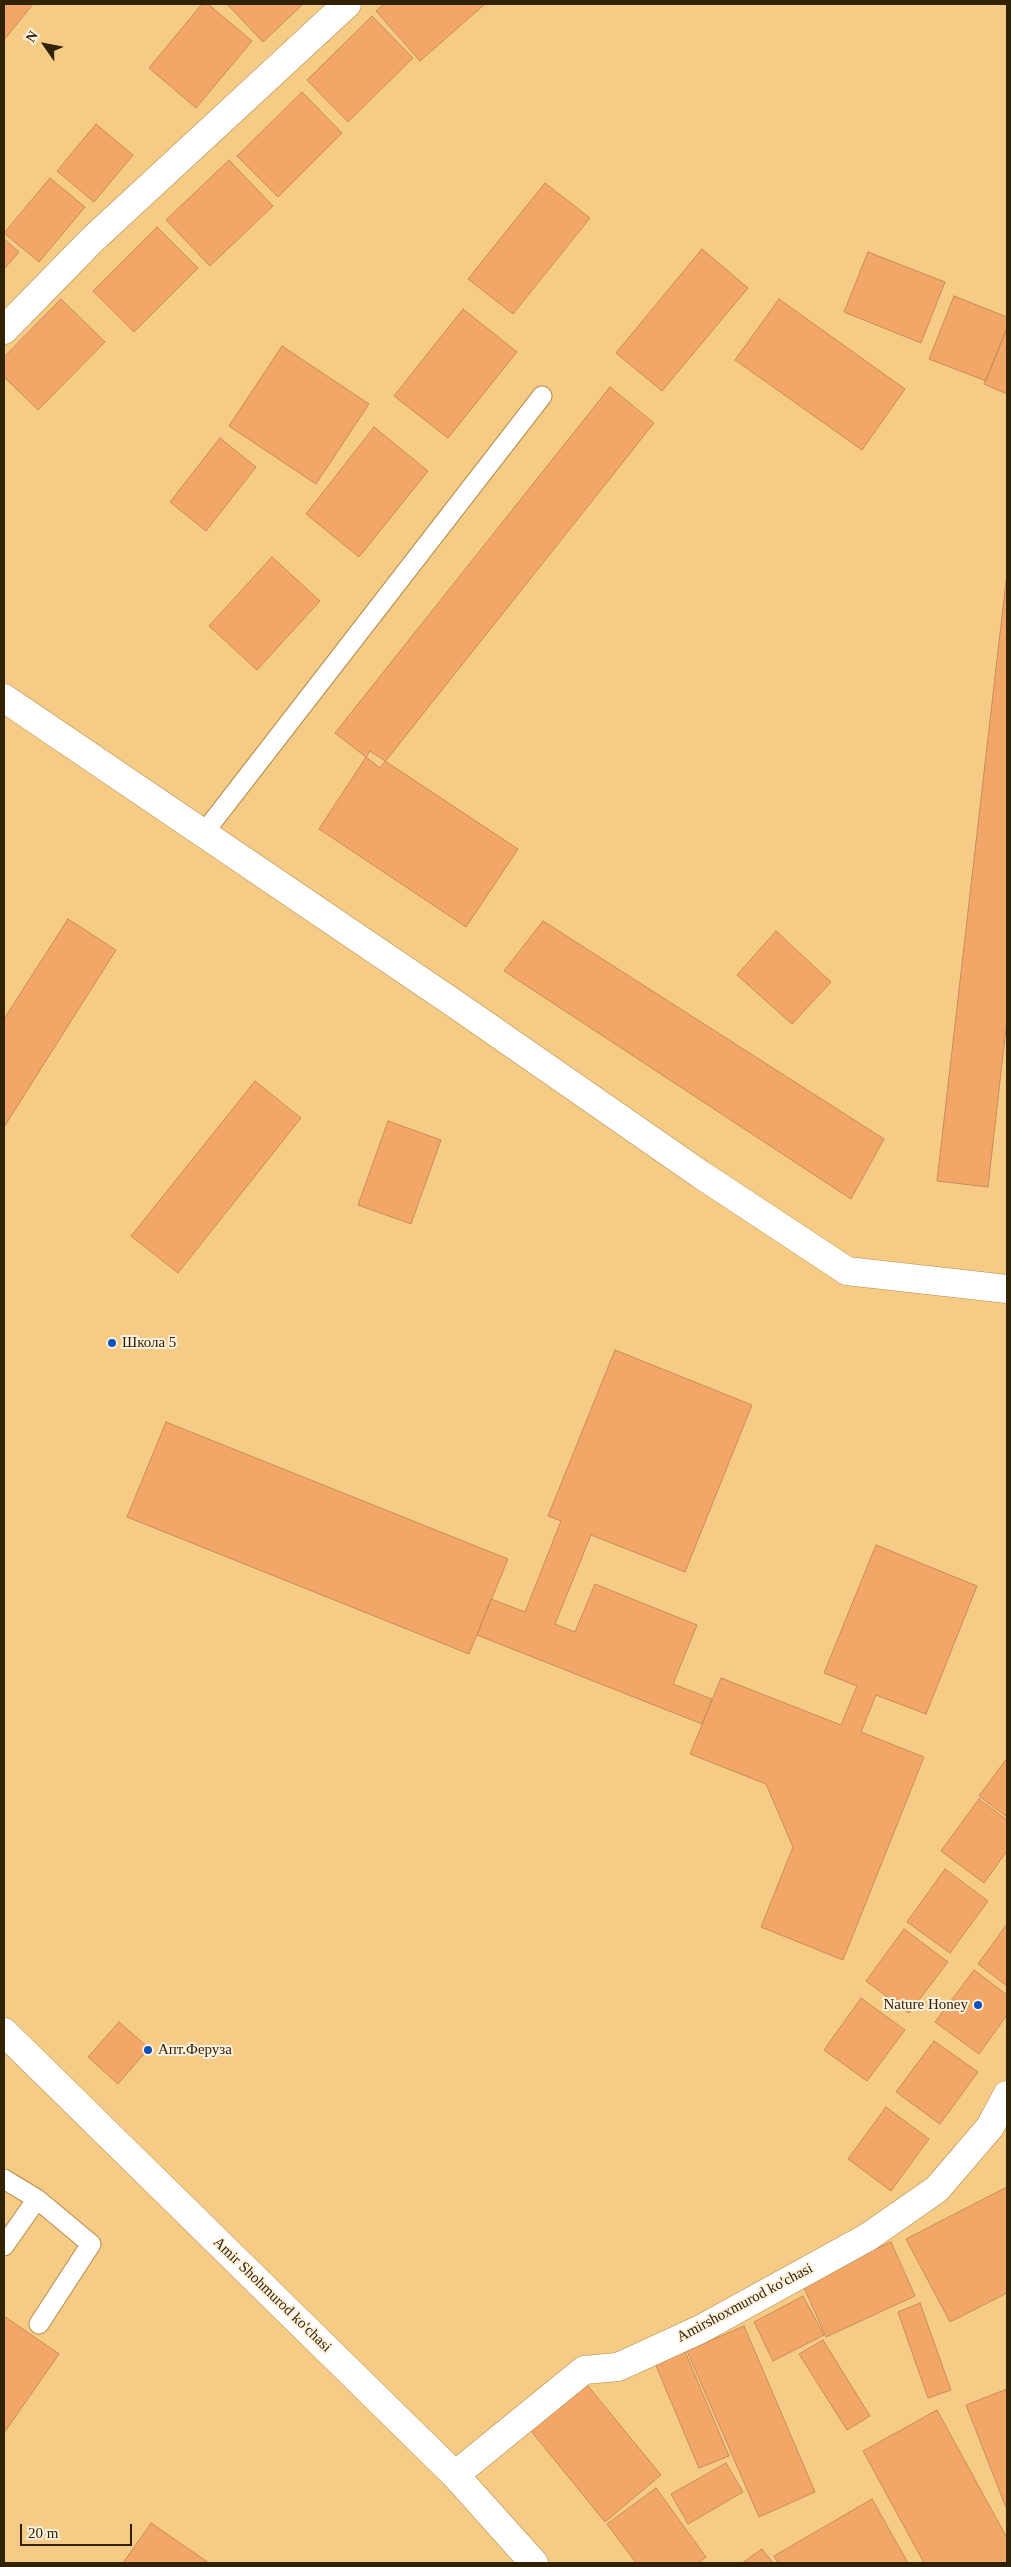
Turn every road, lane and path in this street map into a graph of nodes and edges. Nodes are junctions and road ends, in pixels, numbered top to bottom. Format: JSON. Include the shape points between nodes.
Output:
{"nodes":[{"id":1,"x":348,"y":4,"type":"edge"},
{"id":2,"x":4,"y":330,"type":"edge"},
{"id":3,"x":542,"y":396,"type":"dead end"},
{"id":4,"x":4,"y":698,"type":"edge"},
{"id":5,"x":203,"y":834,"type":"junction"},
{"id":6,"x":1007,"y":1289,"type":"edge"},
{"id":7,"x":4,"y":2032,"type":"edge"},
{"id":8,"x":1007,"y":2095,"type":"edge"},
{"id":9,"x":999,"y":2134,"type":"edge"},
{"id":10,"x":4,"y":2179,"type":"edge"},
{"id":11,"x":37,"y":2199,"type":"junction"},
{"id":12,"x":4,"y":2246,"type":"edge"},
{"id":13,"x":39,"y":2324,"type":"dead end"},
{"id":14,"x":455,"y":2475,"type":"junction"},
{"id":15,"x":534,"y":2563,"type":"edge"}],
"edges":[{"from":1,"to":2,"type":"street","via":[[92,240]]},
{"from":3,"to":5,"type":"lane"},
{"from":4,"to":5,"type":"street"},
{"from":5,"to":6,"type":"street","via":[[847,1271]]},
{"from":7,"to":14,"type":"street","name":"Amir Shohmurod ko'chasi"},
{"from":8,"to":9,"type":"street","name":"Amirshoxmurod ko'chasi"},
{"from":9,"to":14,"type":"street","name":"Amirshoxmurod ko'chasi","via":[[937,2189],[868,2237],[693,2333],[618,2367],[584,2370]]},
{"from":10,"to":11,"type":"lane"},
{"from":11,"to":12,"type":"lane"},
{"from":11,"to":13,"type":"lane","via":[[91,2244]]},
{"from":14,"to":15,"type":"street","name":"Amir Shohmurod ko'chasi"}]}
